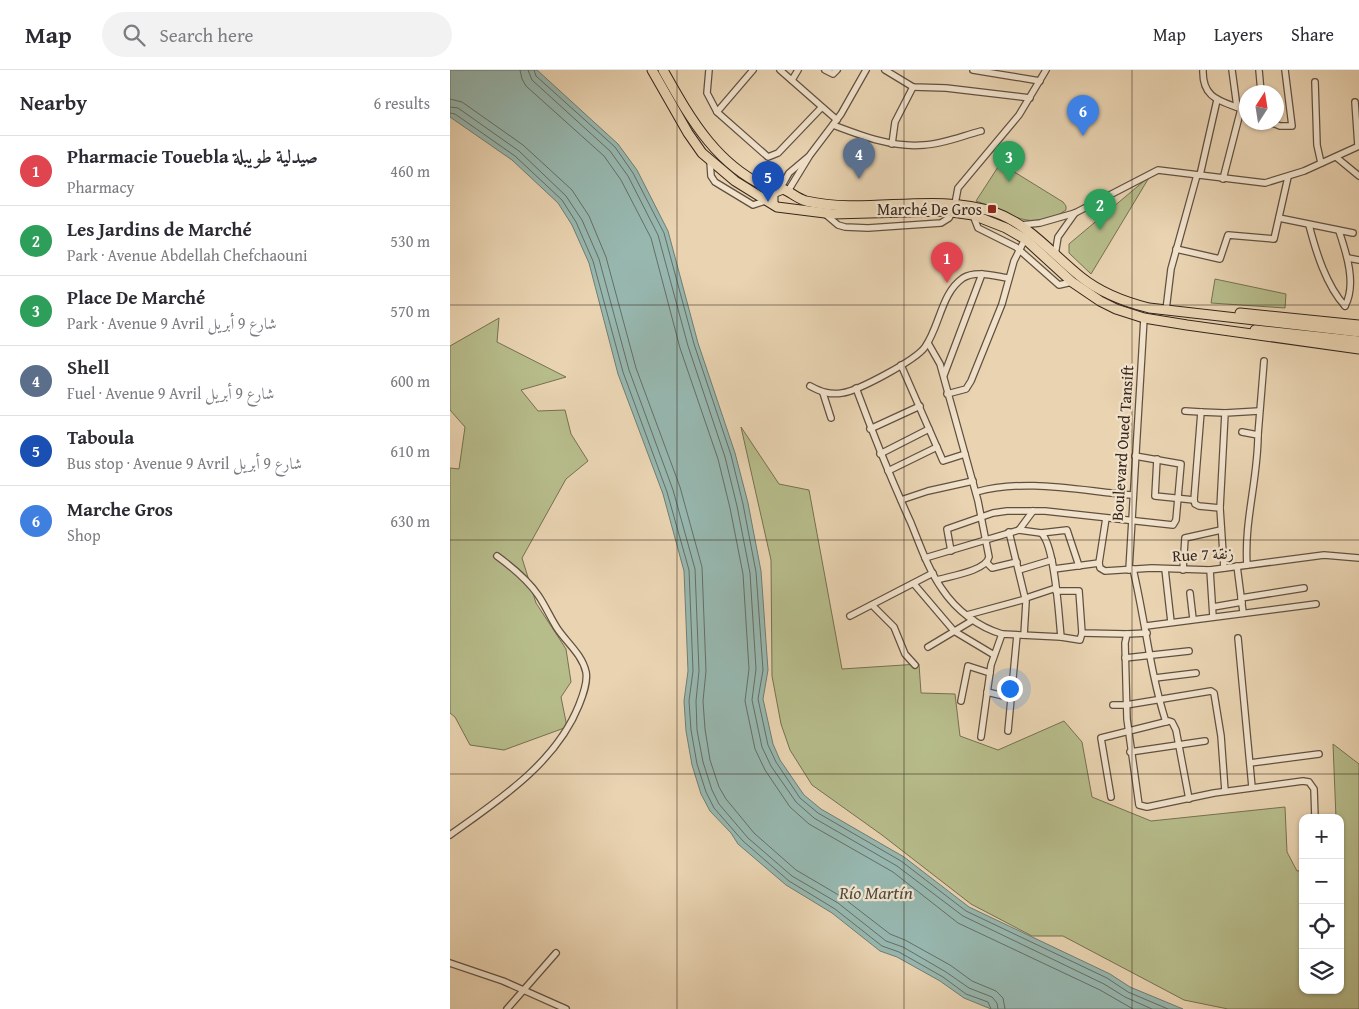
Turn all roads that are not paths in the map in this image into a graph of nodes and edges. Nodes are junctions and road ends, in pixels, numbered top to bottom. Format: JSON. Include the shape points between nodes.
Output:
{"nodes":[{"id":1,"x":652,"y":70,"type":"edge"},
{"id":2,"x":663,"y":70,"type":"edge"},
{"id":3,"x":709,"y":70,"type":"edge"},
{"id":4,"x":753,"y":70,"type":"edge"},
{"id":5,"x":780,"y":70,"type":"edge"},
{"id":6,"x":798,"y":70,"type":"edge"},
{"id":7,"x":825,"y":70,"type":"edge"},
{"id":8,"x":837,"y":70,"type":"edge"},
{"id":9,"x":866,"y":70,"type":"edge"},
{"id":10,"x":885,"y":70,"type":"edge"},
{"id":11,"x":899,"y":70,"type":"edge"},
{"id":12,"x":973,"y":70,"type":"edge"},
{"id":13,"x":1046,"y":70,"type":"edge"},
{"id":14,"x":1203,"y":70,"type":"edge"},
{"id":15,"x":1232,"y":70,"type":"edge"},
{"id":16,"x":1259,"y":70,"type":"edge"},
{"id":17,"x":1285,"y":70,"type":"edge"},
{"id":18,"x":896,"y":76,"type":"junction"},
{"id":19,"x":792,"y":80,"type":"junction"},
{"id":20,"x":1040,"y":80,"type":"junction"},
{"id":21,"x":1314,"y":82,"type":"dead end"},
{"id":22,"x":1260,"y":85,"type":"edge"},
{"id":23,"x":913,"y":87,"type":"junction"},
{"id":24,"x":1030,"y":98,"type":"junction"},
{"id":25,"x":1218,"y":100,"type":"junction"},
{"id":26,"x":1239,"y":100,"type":"edge"},
{"id":27,"x":1355,"y":102,"type":"dead end"},
{"id":28,"x":821,"y":108,"type":"junction"},
{"id":29,"x":1239,"y":108,"type":"edge"},
{"id":30,"x":717,"y":112,"type":"junction"},
{"id":31,"x":1239,"y":117,"type":"edge"},
{"id":32,"x":835,"y":122,"type":"junction"},
{"id":33,"x":1284,"y":126,"type":"edge"},
{"id":34,"x":981,"y":131,"type":"dead end"},
{"id":35,"x":892,"y":144,"type":"junction"},
{"id":36,"x":1359,"y":146,"type":"edge"},
{"id":37,"x":1336,"y":157,"type":"junction"},
{"id":38,"x":710,"y":160,"type":"junction"},
{"id":39,"x":1321,"y":163,"type":"junction"},
{"id":40,"x":1198,"y":175,"type":"junction"},
{"id":41,"x":1359,"y":176,"type":"edge"},
{"id":42,"x":1288,"y":177,"type":"junction"},
{"id":43,"x":1223,"y":179,"type":"junction"},
{"id":44,"x":783,"y":191,"type":"junction"},
{"id":45,"x":770,"y":201,"type":"junction"},
{"id":46,"x":786,"y":207,"type":"junction"},
{"id":47,"x":954,"y":208,"type":"junction"},
{"id":48,"x":824,"y":213,"type":"junction"},
{"id":49,"x":1075,"y":213,"type":"junction"},
{"id":50,"x":972,"y":215,"type":"junction"},
{"id":51,"x":1279,"y":218,"type":"junction"},
{"id":52,"x":1017,"y":223,"type":"junction"},
{"id":53,"x":1310,"y":225,"type":"junction"},
{"id":54,"x":1339,"y":230,"type":"junction"},
{"id":55,"x":1354,"y":233,"type":"dead end"},
{"id":56,"x":1025,"y":240,"type":"junction"},
{"id":57,"x":1176,"y":249,"type":"junction"},
{"id":58,"x":1019,"y":250,"type":"junction"},
{"id":59,"x":1050,"y":256,"type":"junction"},
{"id":60,"x":1348,"y":258,"type":"junction"},
{"id":61,"x":1359,"y":260,"type":"edge"},
{"id":62,"x":982,"y":274,"type":"junction"},
{"id":63,"x":1008,"y":278,"type":"junction"},
{"id":64,"x":1072,"y":282,"type":"junction"},
{"id":65,"x":1170,"y":310,"type":"junction"},
{"id":66,"x":1144,"y":318,"type":"junction"},
{"id":67,"x":1187,"y":325,"type":"junction"},
{"id":68,"x":1359,"y":325,"type":"edge"},
{"id":69,"x":1359,"y":332,"type":"edge"},
{"id":70,"x":1359,"y":341,"type":"edge"},
{"id":71,"x":928,"y":343,"type":"junction"},
{"id":72,"x":1359,"y":349,"type":"edge"},
{"id":73,"x":1264,"y":361,"type":"dead end"},
{"id":74,"x":901,"y":365,"type":"junction"},
{"id":75,"x":943,"y":376,"type":"junction"},
{"id":76,"x":810,"y":386,"type":"dead end"},
{"id":77,"x":856,"y":388,"type":"junction"},
{"id":78,"x":823,"y":393,"type":"junction"},
{"id":79,"x":947,"y":394,"type":"junction"},
{"id":80,"x":920,"y":406,"type":"junction"},
{"id":81,"x":1185,"y":410,"type":"dead end"},
{"id":82,"x":1259,"y":411,"type":"junction"},
{"id":83,"x":1201,"y":412,"type":"junction"},
{"id":84,"x":1225,"y":413,"type":"junction"},
{"id":85,"x":831,"y":418,"type":"dead end"},
{"id":86,"x":870,"y":429,"type":"junction"},
{"id":87,"x":929,"y":429,"type":"junction"},
{"id":88,"x":1242,"y":432,"type":"dead end"},
{"id":89,"x":1258,"y":435,"type":"junction"},
{"id":90,"x":937,"y":447,"type":"junction"},
{"id":91,"x":880,"y":454,"type":"junction"},
{"id":92,"x":965,"y":454,"type":"junction"},
{"id":93,"x":1135,"y":456,"type":"junction"},
{"id":94,"x":1157,"y":459,"type":"junction"},
{"id":95,"x":888,"y":471,"type":"junction"},
{"id":96,"x":973,"y":481,"type":"junction"},
{"id":97,"x":976,"y":492,"type":"junction"},
{"id":98,"x":1132,"y":495,"type":"junction"},
{"id":99,"x":901,"y":500,"type":"junction"},
{"id":100,"x":1178,"y":500,"type":"junction"},
{"id":101,"x":1194,"y":500,"type":"junction"},
{"id":102,"x":1220,"y":508,"type":"junction"},
{"id":103,"x":1033,"y":511,"type":"junction"},
{"id":104,"x":982,"y":517,"type":"junction"},
{"id":105,"x":1106,"y":518,"type":"junction"},
{"id":106,"x":1131,"y":519,"type":"junction"},
{"id":107,"x":1019,"y":530,"type":"junction"},
{"id":108,"x":1221,"y":530,"type":"junction"},
{"id":109,"x":1009,"y":532,"type":"junction"},
{"id":110,"x":1041,"y":533,"type":"junction"},
{"id":111,"x":986,"y":541,"type":"junction"},
{"id":112,"x":951,"y":551,"type":"junction"},
{"id":113,"x":497,"y":556,"type":"dead end"},
{"id":114,"x":925,"y":558,"type":"junction"},
{"id":115,"x":1359,"y":558,"type":"edge"},
{"id":116,"x":1052,"y":560,"type":"junction"},
{"id":117,"x":1017,"y":562,"type":"junction"},
{"id":118,"x":987,"y":563,"type":"junction"},
{"id":119,"x":1099,"y":563,"type":"junction"},
{"id":120,"x":1247,"y":565,"type":"junction"},
{"id":121,"x":1079,"y":566,"type":"junction"},
{"id":122,"x":1237,"y":566,"type":"junction"},
{"id":123,"x":1224,"y":568,"type":"junction"},
{"id":124,"x":1054,"y":569,"type":"junction"},
{"id":125,"x":1131,"y":569,"type":"junction"},
{"id":126,"x":1165,"y":569,"type":"junction"},
{"id":127,"x":1019,"y":570,"type":"junction"},
{"id":128,"x":1183,"y":570,"type":"junction"},
{"id":129,"x":1210,"y":570,"type":"junction"},
{"id":130,"x":933,"y":573,"type":"junction"},
{"id":131,"x":936,"y":580,"type":"junction"},
{"id":132,"x":914,"y":584,"type":"junction"},
{"id":133,"x":1304,"y":588,"type":"dead end"},
{"id":134,"x":1056,"y":589,"type":"junction"},
{"id":135,"x":1190,"y":593,"type":"dead end"},
{"id":136,"x":1026,"y":598,"type":"junction"},
{"id":137,"x":1242,"y":600,"type":"junction"},
{"id":138,"x":1316,"y":604,"type":"dead end"},
{"id":139,"x":872,"y":605,"type":"junction"},
{"id":140,"x":1213,"y":607,"type":"junction"},
{"id":141,"x":1243,"y":612,"type":"junction"},
{"id":142,"x":967,"y":615,"type":"junction"},
{"id":143,"x":850,"y":616,"type":"dead end"},
{"id":144,"x":1213,"y":617,"type":"junction"},
{"id":145,"x":973,"y":620,"type":"junction"},
{"id":146,"x":1193,"y":620,"type":"junction"},
{"id":147,"x":1171,"y":622,"type":"junction"},
{"id":148,"x":1146,"y":626,"type":"junction"},
{"id":149,"x":954,"y":632,"type":"junction"},
{"id":150,"x":1082,"y":633,"type":"junction"},
{"id":151,"x":1147,"y":633,"type":"junction"},
{"id":152,"x":1002,"y":634,"type":"junction"},
{"id":153,"x":1127,"y":634,"type":"junction"},
{"id":154,"x":1017,"y":635,"type":"junction"},
{"id":155,"x":1024,"y":636,"type":"junction"},
{"id":156,"x":1061,"y":637,"type":"junction"},
{"id":157,"x":1238,"y":638,"type":"dead end"},
{"id":158,"x":928,"y":647,"type":"dead end"},
{"id":159,"x":1189,"y":651,"type":"dead end"},
{"id":160,"x":994,"y":655,"type":"junction"},
{"id":161,"x":1151,"y":656,"type":"junction"},
{"id":162,"x":1126,"y":658,"type":"junction"},
{"id":163,"x":915,"y":666,"type":"dead end"},
{"id":164,"x":1196,"y":673,"type":"dead end"},
{"id":165,"x":990,"y":674,"type":"junction"},
{"id":166,"x":1155,"y":678,"type":"junction"},
{"id":167,"x":987,"y":692,"type":"junction"},
{"id":168,"x":1012,"y":698,"type":"junction"},
{"id":169,"x":1158,"y":699,"type":"junction"},
{"id":170,"x":962,"y":701,"type":"dead end"},
{"id":171,"x":1113,"y":705,"type":"dead end"},
{"id":172,"x":1126,"y":705,"type":"junction"},
{"id":173,"x":1166,"y":722,"type":"junction"},
{"id":174,"x":1008,"y":731,"type":"dead end"},
{"id":175,"x":1128,"y":731,"type":"junction"},
{"id":176,"x":981,"y":737,"type":"dead end"},
{"id":177,"x":1205,"y":741,"type":"dead end"},
{"id":178,"x":1178,"y":745,"type":"junction"},
{"id":179,"x":1130,"y":752,"type":"junction"},
{"id":180,"x":1319,"y":754,"type":"dead end"},
{"id":181,"x":1250,"y":763,"type":"junction"},
{"id":182,"x":1252,"y":787,"type":"junction"},
{"id":183,"x":1225,"y":791,"type":"junction"},
{"id":184,"x":1111,"y":797,"type":"dead end"},
{"id":185,"x":1189,"y":799,"type":"junction"},
{"id":186,"x":1316,"y":814,"type":"edge"},
{"id":187,"x":450,"y":835,"type":"edge"},
{"id":188,"x":556,"y":953,"type":"dead end"},
{"id":189,"x":450,"y":963,"type":"edge"},
{"id":190,"x":523,"y":990,"type":"junction"},
{"id":191,"x":508,"y":1009,"type":"edge"},
{"id":192,"x":566,"y":1009,"type":"edge"}],
"edges":[{"from":1,"to":38,"type":"highway","via":[[688,133]]},
{"from":2,"to":44,"type":"highway","via":[[715,151],[739,171]]},
{"from":3,"to":30,"type":"street","via":[[708,93]]},
{"from":4,"to":30,"type":"street"},
{"from":5,"to":19,"type":"street"},
{"from":6,"to":19,"type":"street"},
{"from":7,"to":8,"type":"street","via":[[833,74]]},
{"from":9,"to":32,"type":"street"},
{"from":10,"to":18,"type":"street"},
{"from":11,"to":18,"type":"street"},
{"from":12,"to":20,"type":"street"},
{"from":13,"to":20,"type":"street"},
{"from":14,"to":25,"type":"street","via":[[1206,92]]},
{"from":15,"to":26,"type":"street"},
{"from":16,"to":22,"type":"street"},
{"from":17,"to":33,"type":"street","via":[[1292,126]]},
{"from":18,"to":23,"type":"street"},
{"from":19,"to":28,"type":"street"},
{"from":20,"to":24,"type":"street"},
{"from":21,"to":39,"type":"street"},
{"from":23,"to":24,"type":"street"},
{"from":23,"to":35,"type":"street","via":[[895,122]]},
{"from":24,"to":47,"type":"street","via":[[958,188]]},
{"from":25,"to":29,"type":"street"},
{"from":25,"to":40,"type":"street"},
{"from":27,"to":36,"type":"street"},
{"from":28,"to":30,"type":"street","via":[[778,154],[770,157]]},
{"from":28,"to":32,"type":"street"},
{"from":31,"to":43,"type":"street"},
{"from":32,"to":35,"type":"street"},
{"from":32,"to":44,"type":"street"},
{"from":34,"to":35,"type":"street","via":[[925,145]]},
{"from":36,"to":37,"type":"street"},
{"from":37,"to":39,"type":"street"},
{"from":37,"to":41,"type":"street"},
{"from":38,"to":45,"type":"highway","via":[[735,181]]},
{"from":38,"to":45,"type":"street","via":[[711,176],[715,182],[753,205]]},
{"from":39,"to":42,"type":"street"},
{"from":40,"to":43,"type":"street"},
{"from":40,"to":49,"type":"street","via":[[1162,170],[1151,172]]},
{"from":40,"to":57,"type":"street"},
{"from":42,"to":43,"type":"street","via":[[1258,184]]},
{"from":42,"to":51,"type":"street"},
{"from":44,"to":45,"type":"highway","via":[[772,196]]},
{"from":44,"to":46,"type":"highway","via":[[791,201]]},
{"from":44,"to":47,"type":"highway","via":[[805,200],[834,205]]},
{"from":45,"to":46,"type":"highway","via":[[777,207]]},
{"from":46,"to":48,"type":"highway"},
{"from":47,"to":48,"type":"highway","via":[[869,214]]},
{"from":47,"to":48,"type":"street","via":[[949,218],[941,223],[868,228],[841,227]]},
{"from":47,"to":50,"type":"highway"},
{"from":47,"to":52,"type":"highway","via":[[982,208]]},
{"from":49,"to":52,"type":"street","via":[[1040,223]]},
{"from":49,"to":59,"type":"street","via":[[1058,237]]},
{"from":50,"to":56,"type":"highway","via":[[1006,228]]},
{"from":50,"to":58,"type":"street","via":[[978,228]]},
{"from":51,"to":53,"type":"street"},
{"from":51,"to":57,"type":"street","via":[[1274,239],[1228,235],[1221,259]]},
{"from":52,"to":59,"type":"highway"},
{"from":53,"to":54,"type":"street"},
{"from":53,"to":60,"type":"street","via":[[1320,261],[1345,306],[1349,285]]},
{"from":54,"to":55,"type":"street"},
{"from":54,"to":60,"type":"street"},
{"from":56,"to":58,"type":"street"},
{"from":56,"to":59,"type":"highway"},
{"from":57,"to":65,"type":"street","via":[[1171,269]]},
{"from":58,"to":63,"type":"street"},
{"from":58,"to":64,"type":"street","via":[[1059,285]]},
{"from":59,"to":64,"type":"highway"},
{"from":59,"to":65,"type":"highway","via":[[1099,289],[1126,302]]},
{"from":60,"to":61,"type":"street"},
{"from":62,"to":63,"type":"street"},
{"from":62,"to":71,"type":"street","via":[[964,277],[953,288]]},
{"from":62,"to":75,"type":"street"},
{"from":63,"to":79,"type":"street","via":[[1002,304],[972,381],[966,389]]},
{"from":64,"to":66,"type":"highway","via":[[1100,301]]},
{"from":65,"to":68,"type":"highway","via":[[1245,313]]},
{"from":65,"to":69,"type":"highway"},
{"from":66,"to":67,"type":"highway"},
{"from":66,"to":93,"type":"street","name":"Boulevard Oued Tansift"},
{"from":67,"to":70,"type":"highway"},
{"from":67,"to":72,"type":"highway"},
{"from":71,"to":74,"type":"street","via":[[921,353]]},
{"from":71,"to":75,"type":"street","via":[[938,358]]},
{"from":73,"to":82,"type":"street"},
{"from":74,"to":77,"type":"street"},
{"from":74,"to":80,"type":"street"},
{"from":75,"to":79,"type":"street"},
{"from":76,"to":78,"type":"street"},
{"from":77,"to":78,"type":"street","via":[[844,393]]},
{"from":77,"to":86,"type":"street"},
{"from":78,"to":85,"type":"street"},
{"from":79,"to":92,"type":"street"},
{"from":80,"to":86,"type":"street"},
{"from":80,"to":87,"type":"street"},
{"from":81,"to":83,"type":"street"},
{"from":82,"to":84,"type":"street"},
{"from":82,"to":89,"type":"street"},
{"from":83,"to":84,"type":"street"},
{"from":83,"to":101,"type":"street"},
{"from":84,"to":102,"type":"street"},
{"from":86,"to":91,"type":"street"},
{"from":87,"to":90,"type":"street"},
{"from":87,"to":91,"type":"street"},
{"from":88,"to":89,"type":"street"},
{"from":89,"to":120,"type":"street","via":[[1247,520]]},
{"from":90,"to":92,"type":"street","via":[[943,461]]},
{"from":90,"to":95,"type":"street"},
{"from":91,"to":95,"type":"street"},
{"from":92,"to":96,"type":"street"},
{"from":93,"to":94,"type":"street"},
{"from":93,"to":98,"type":"street","name":"Boulevard Oued Tansift"},
{"from":94,"to":100,"type":"street","via":[[1155,496]]},
{"from":94,"to":100,"type":"street","via":[[1181,464]]},
{"from":95,"to":99,"type":"street"},
{"from":96,"to":97,"type":"street"},
{"from":96,"to":99,"type":"street"},
{"from":97,"to":98,"type":"street","via":[[1004,486],[1025,486]]},
{"from":97,"to":104,"type":"street"},
{"from":98,"to":106,"type":"street","name":"Boulevard Oued Tansift"},
{"from":99,"to":114,"type":"street"},
{"from":100,"to":101,"type":"street"},
{"from":100,"to":106,"type":"street","via":[[1173,525]]},
{"from":101,"to":102,"type":"street","via":[[1194,504],[1199,506]]},
{"from":102,"to":108,"type":"street"},
{"from":103,"to":104,"type":"street","via":[[999,512]]},
{"from":103,"to":105,"type":"street"},
{"from":103,"to":107,"type":"street"},
{"from":104,"to":111,"type":"street"},
{"from":104,"to":112,"type":"street","via":[[947,529]]},
{"from":105,"to":106,"type":"street"},
{"from":105,"to":119,"type":"street"},
{"from":106,"to":125,"type":"street","name":"Boulevard Oued Tansift"},
{"from":107,"to":109,"type":"street"},
{"from":107,"to":110,"type":"street"},
{"from":108,"to":123,"type":"street"},
{"from":108,"to":128,"type":"street","via":[[1185,538]]},
{"from":109,"to":111,"type":"street"},
{"from":109,"to":117,"type":"street"},
{"from":110,"to":116,"type":"street","via":[[1047,541]]},
{"from":110,"to":121,"type":"street","via":[[1068,530]]},
{"from":111,"to":112,"type":"street"},
{"from":111,"to":118,"type":"street"},
{"from":112,"to":114,"type":"street"},
{"from":113,"to":187,"type":"street","via":[[539,596],[564,639],[581,658],[586,684],[570,727],[560,742],[494,805]]},
{"from":114,"to":130,"type":"street"},
{"from":115,"to":120,"type":"street","name":"Rue 7 زنقة","via":[[1324,555]]},
{"from":116,"to":124,"type":"street"},
{"from":116,"to":127,"type":"street"},
{"from":117,"to":118,"type":"street","via":[[992,568]]},
{"from":117,"to":127,"type":"street"},
{"from":118,"to":131,"type":"street","via":[[981,568]]},
{"from":119,"to":121,"type":"street","name":"Rue 7 زنقة"},
{"from":119,"to":125,"type":"street","name":"Rue 7 زنقة","via":[[1105,571]]},
{"from":120,"to":122,"type":"street","name":"Rue 7 زنقة"},
{"from":121,"to":124,"type":"street","name":"Rue 7 زنقة"},
{"from":122,"to":123,"type":"street","name":"Rue 7 زنقة"},
{"from":122,"to":137,"type":"street"},
{"from":123,"to":129,"type":"street","name":"Rue 7 زنقة"},
{"from":124,"to":134,"type":"street"},
{"from":125,"to":126,"type":"street","name":"Rue 7 زنقة"},
{"from":125,"to":148,"type":"street","name":"Boulevard Oued Tansift"},
{"from":126,"to":128,"type":"street","name":"Rue 7 زنقة"},
{"from":126,"to":147,"type":"street"},
{"from":127,"to":136,"type":"street"},
{"from":128,"to":129,"type":"street","name":"Rue 7 زنقة"},
{"from":129,"to":140,"type":"street"},
{"from":130,"to":131,"type":"street"},
{"from":130,"to":132,"type":"street"},
{"from":131,"to":142,"type":"street"},
{"from":132,"to":139,"type":"street"},
{"from":132,"to":149,"type":"street"},
{"from":133,"to":137,"type":"street"},
{"from":134,"to":136,"type":"street"},
{"from":134,"to":150,"type":"street","via":[[1079,591]]},
{"from":134,"to":156,"type":"street"},
{"from":135,"to":146,"type":"street"},
{"from":136,"to":142,"type":"street"},
{"from":136,"to":155,"type":"street"},
{"from":137,"to":140,"type":"street"},
{"from":137,"to":141,"type":"street"},
{"from":138,"to":141,"type":"street"},
{"from":139,"to":143,"type":"street"},
{"from":139,"to":163,"type":"street","via":[[894,628]]},
{"from":140,"to":144,"type":"street"},
{"from":141,"to":144,"type":"street"},
{"from":142,"to":145,"type":"street"},
{"from":144,"to":146,"type":"street"},
{"from":145,"to":149,"type":"street"},
{"from":145,"to":152,"type":"street"},
{"from":146,"to":147,"type":"street"},
{"from":147,"to":148,"type":"street"},
{"from":148,"to":151,"type":"street","name":"Boulevard Oued Tansift"},
{"from":149,"to":158,"type":"street"},
{"from":149,"to":160,"type":"street"},
{"from":150,"to":153,"type":"street"},
{"from":150,"to":156,"type":"street","via":[[1080,640]]},
{"from":151,"to":153,"type":"street"},
{"from":151,"to":161,"type":"street","name":"Boulevard Oued Tansift"},
{"from":152,"to":154,"type":"street"},
{"from":152,"to":160,"type":"street"},
{"from":153,"to":162,"type":"street"},
{"from":154,"to":155,"type":"street"},
{"from":154,"to":168,"type":"street"},
{"from":155,"to":156,"type":"street"},
{"from":157,"to":181,"type":"street"},
{"from":159,"to":161,"type":"street"},
{"from":160,"to":165,"type":"street"},
{"from":161,"to":162,"type":"street"},
{"from":161,"to":166,"type":"street","name":"Boulevard Oued Tansift"},
{"from":162,"to":172,"type":"street"},
{"from":164,"to":166,"type":"street"},
{"from":165,"to":167,"type":"street"},
{"from":165,"to":170,"type":"street","via":[[968,666]]},
{"from":166,"to":169,"type":"street","name":"Boulevard Oued Tansift"},
{"from":167,"to":168,"type":"street"},
{"from":167,"to":176,"type":"street"},
{"from":168,"to":174,"type":"street"},
{"from":169,"to":172,"type":"street"},
{"from":169,"to":173,"type":"street","name":"Boulevard Oued Tansift"},
{"from":169,"to":183,"type":"street","via":[[1214,693]]},
{"from":171,"to":172,"type":"street"},
{"from":172,"to":175,"type":"street"},
{"from":173,"to":175,"type":"street"},
{"from":173,"to":178,"type":"street","name":"Boulevard Oued Tansift","via":[[1174,724]]},
{"from":175,"to":179,"type":"street"},
{"from":175,"to":184,"type":"street","via":[[1100,739]]},
{"from":177,"to":178,"type":"street"},
{"from":178,"to":179,"type":"street"},
{"from":178,"to":185,"type":"street"},
{"from":179,"to":185,"type":"street","via":[[1139,805],[1147,807]]},
{"from":180,"to":181,"type":"street"},
{"from":181,"to":182,"type":"street"},
{"from":182,"to":183,"type":"street"},
{"from":182,"to":186,"type":"street","via":[[1308,782],[1314,789]]},
{"from":183,"to":185,"type":"street"},
{"from":188,"to":190,"type":"street"},
{"from":189,"to":190,"type":"street"},
{"from":190,"to":191,"type":"street"},
{"from":190,"to":192,"type":"street"}]}
